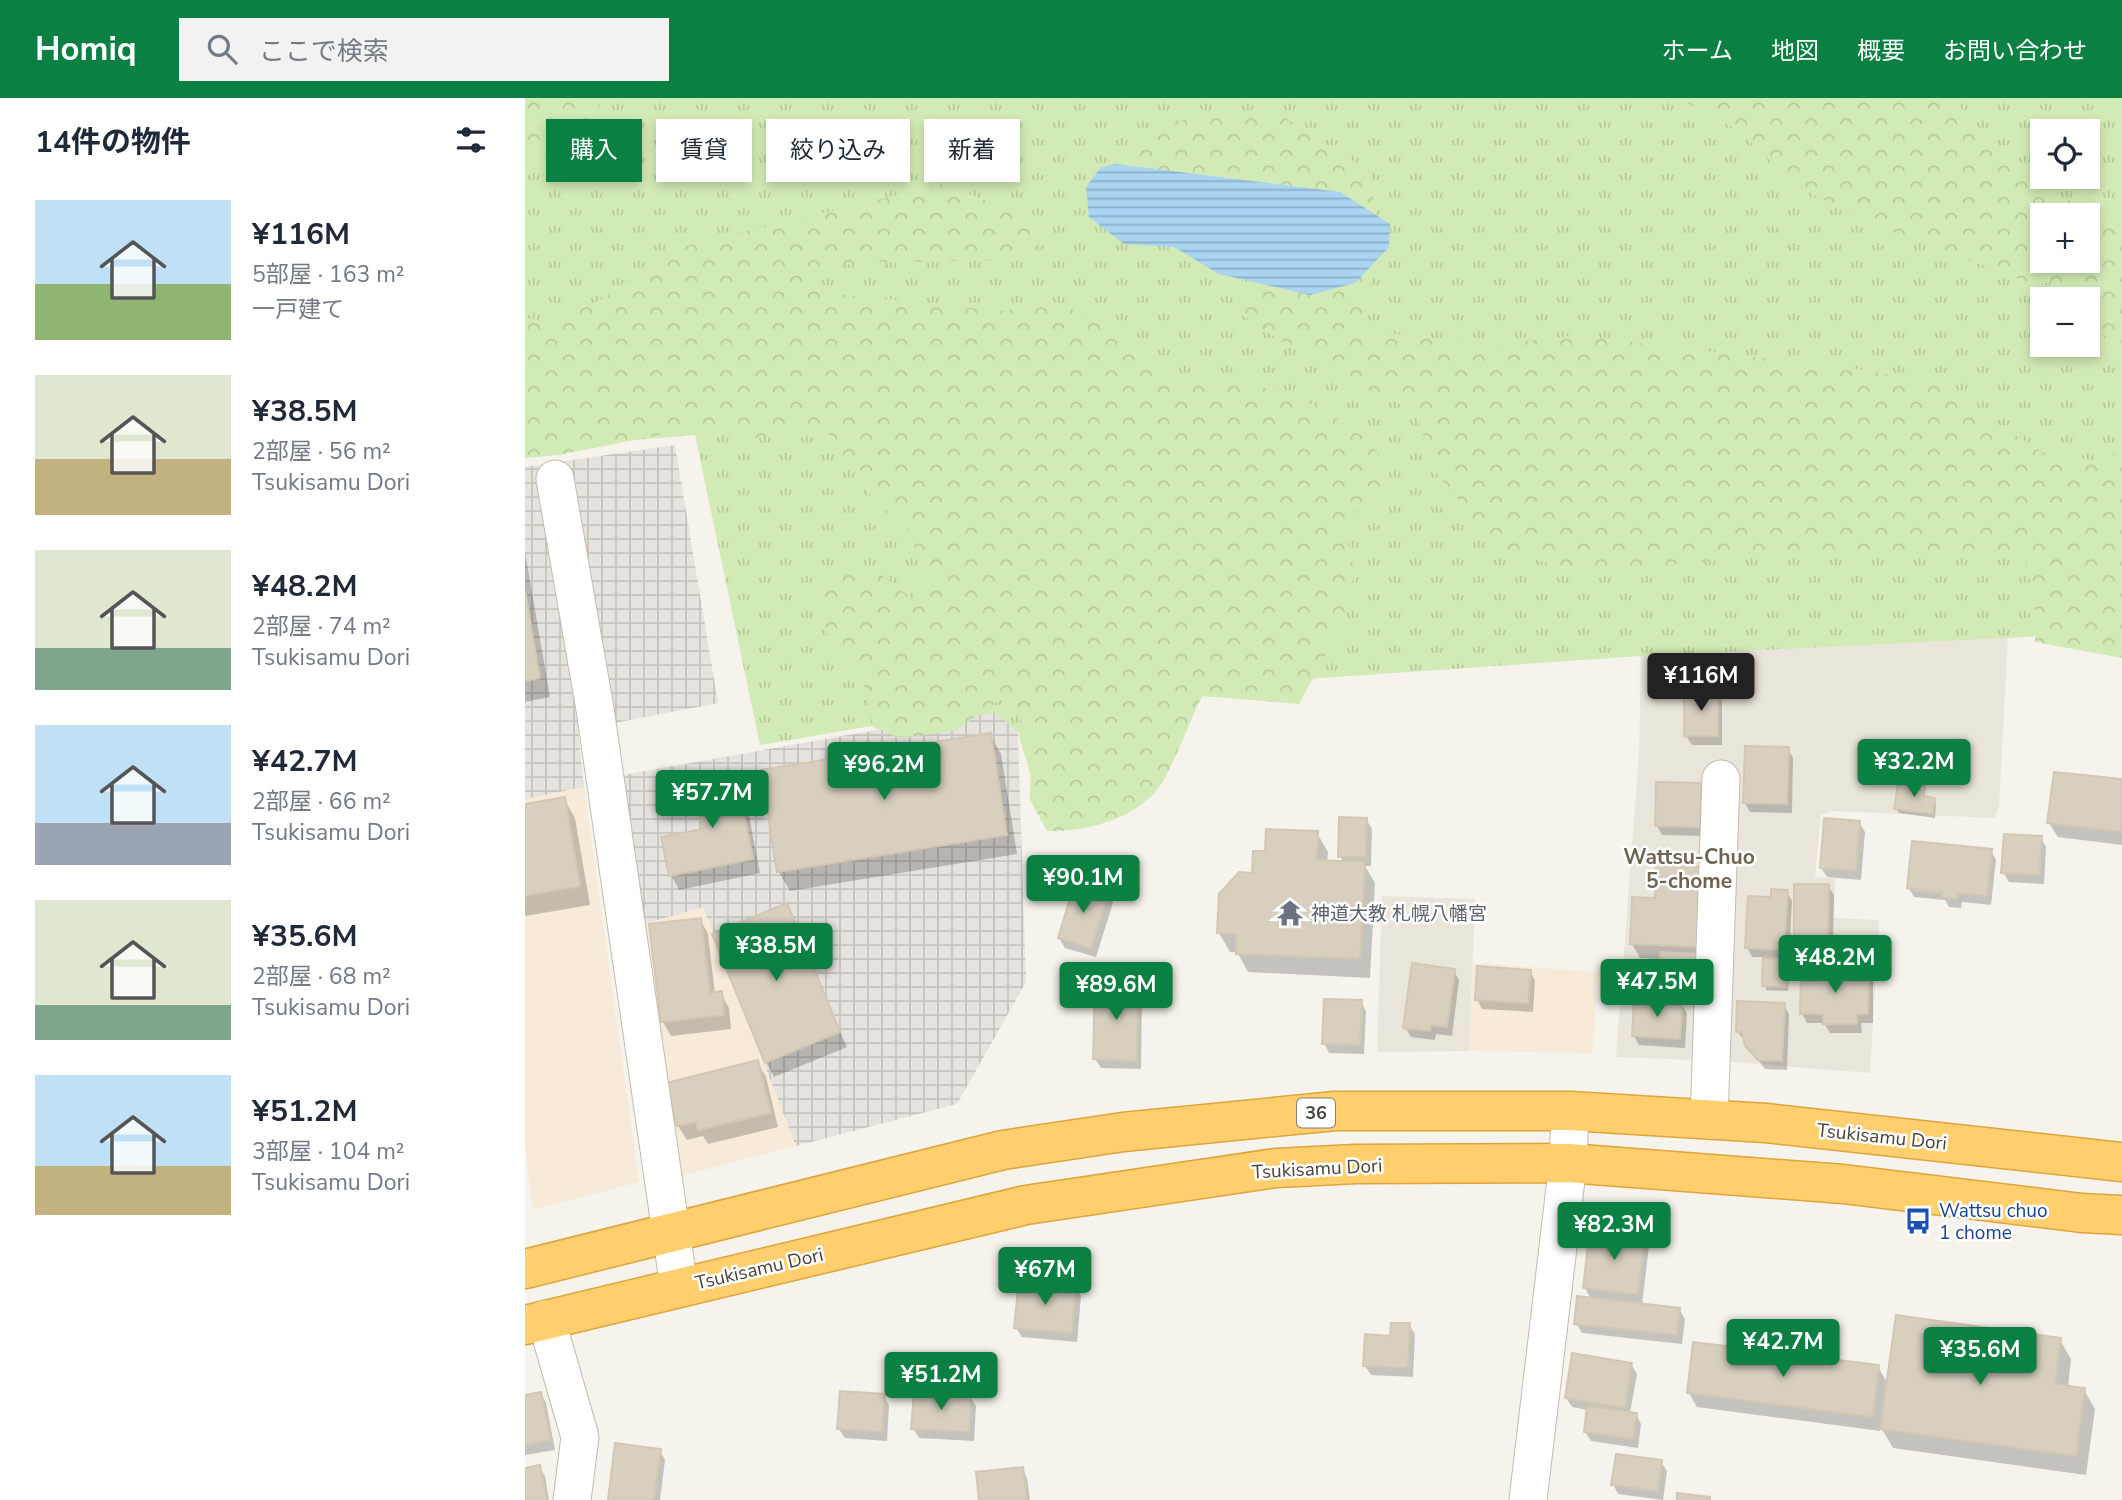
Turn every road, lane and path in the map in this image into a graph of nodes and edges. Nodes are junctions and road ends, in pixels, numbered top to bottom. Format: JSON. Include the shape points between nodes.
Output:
{"nodes":[{"id":1,"x":555,"y":479,"type":"dead end"},
{"id":2,"x":1721,"y":779,"type":"dead end"},
{"id":3,"x":1570,"y":1111,"type":"junction"},
{"id":4,"x":1709,"y":1120,"type":"junction"},
{"id":5,"x":1123,"y":1132,"type":"junction"},
{"id":6,"x":2122,"y":1162,"type":"edge"},
{"id":7,"x":1567,"y":1163,"type":"junction"},
{"id":8,"x":1129,"y":1189,"type":"junction"},
{"id":9,"x":2122,"y":1215,"type":"edge"},
{"id":10,"x":670,"y":1233,"type":"junction"},
{"id":11,"x":525,"y":1269,"type":"edge"},
{"id":12,"x":680,"y":1287,"type":"junction"},
{"id":13,"x":536,"y":1322,"type":"edge"},
{"id":14,"x":572,"y":1500,"type":"edge"},
{"id":15,"x":1528,"y":1500,"type":"edge"}],
"edges":[{"from":1,"to":10,"type":"street","via":[[595,709]]},
{"from":2,"to":4,"type":"street"},
{"from":3,"to":4,"type":"highway","name":"Tsukisamu Dori","number":"36"},
{"from":3,"to":5,"type":"highway","name":"Tsukisamu Dori","number":"36","via":[[1335,1111]]},
{"from":3,"to":7,"type":"street"},
{"from":4,"to":6,"type":"highway","name":"Tsukisamu Dori","number":"36"},
{"from":5,"to":8,"type":"highway"},
{"from":5,"to":10,"type":"highway","name":"Tsukisamu Dori","number":"36","via":[[1003,1150]]},
{"from":7,"to":8,"type":"highway","name":"Tsukisamu Dori","via":[[1276,1168]]},
{"from":7,"to":9,"type":"highway","name":"Tsukisamu Dori","via":[[1843,1184]]},
{"from":7,"to":15,"type":"street"},
{"from":8,"to":12,"type":"highway","name":"Tsukisamu Dori","via":[[1026,1205]]},
{"from":10,"to":11,"type":"highway","name":"Tsukisamu Dori","number":"36"},
{"from":10,"to":12,"type":"street"},
{"from":12,"to":13,"type":"highway","name":"Tsukisamu Dori"},
{"from":13,"to":14,"type":"street","via":[[580,1437]]}]}
